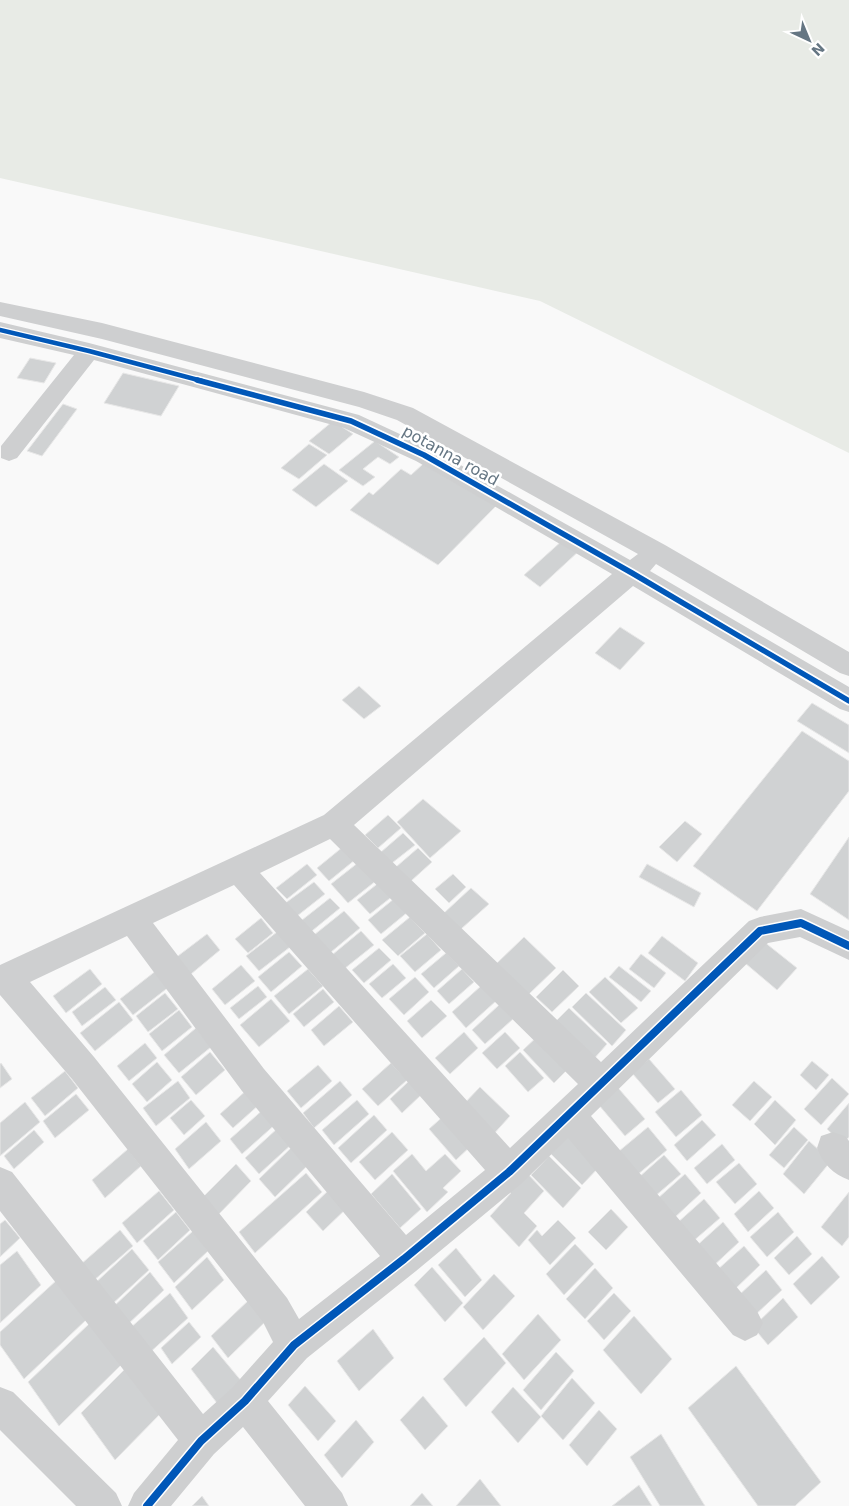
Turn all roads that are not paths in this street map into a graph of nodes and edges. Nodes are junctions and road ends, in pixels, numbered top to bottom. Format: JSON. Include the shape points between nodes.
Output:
{"nodes":[{"id":1,"x":0,"y":309,"type":"edge"},
{"id":2,"x":0,"y":330,"type":"edge"},
{"id":3,"x":89,"y":351,"type":"junction"},
{"id":4,"x":8,"y":452,"type":"dead end"},
{"id":5,"x":656,"y":552,"type":"junction"},
{"id":6,"x":632,"y":573,"type":"junction"},
{"id":7,"x":849,"y":664,"type":"edge"},
{"id":8,"x":849,"y":701,"type":"edge"},
{"id":9,"x":334,"y":824,"type":"junction"},
{"id":10,"x":237,"y":868,"type":"junction"},
{"id":11,"x":132,"y":919,"type":"junction"},
{"id":12,"x":849,"y":946,"type":"edge"},
{"id":13,"x":3,"y":978,"type":"edge"},
{"id":14,"x":601,"y":1084,"type":"junction"},
{"id":15,"x":570,"y":1116,"type":"junction"},
{"id":16,"x":510,"y":1172,"type":"junction"},
{"id":17,"x":0,"y":1184,"type":"edge"},
{"id":18,"x":404,"y":1259,"type":"junction"},
{"id":19,"x":745,"y":1323,"type":"dead end"},
{"id":20,"x":294,"y":1345,"type":"junction"},
{"id":21,"x":245,"y":1400,"type":"junction"},
{"id":22,"x":0,"y":1405,"type":"edge"},
{"id":23,"x":201,"y":1441,"type":"junction"},
{"id":24,"x":103,"y":1506,"type":"edge"},
{"id":25,"x":147,"y":1506,"type":"edge"},
{"id":26,"x":329,"y":1506,"type":"edge"}],
"edges":[{"from":1,"to":5,"type":"street","name":"potanna road","via":[[121,336],[364,400],[405,414]]},
{"from":2,"to":3,"type":"street","name":"potanna road"},
{"from":3,"to":4,"type":"street"},
{"from":3,"to":6,"type":"street","name":"potanna road","via":[[351,422],[424,454]]},
{"from":5,"to":6,"type":"street"},
{"from":5,"to":7,"type":"street","name":"potanna road"},
{"from":6,"to":8,"type":"street","name":"potanna road"},
{"from":6,"to":9,"type":"street"},
{"from":9,"to":10,"type":"street"},
{"from":9,"to":14,"type":"street"},
{"from":10,"to":11,"type":"street"},
{"from":10,"to":16,"type":"street"},
{"from":11,"to":13,"type":"street"},
{"from":11,"to":18,"type":"street","via":[[253,1080]]},
{"from":12,"to":14,"type":"street","via":[[801,923],[760,931]]},
{"from":13,"to":20,"type":"street","via":[[89,1076],[275,1310]]},
{"from":14,"to":15,"type":"street"},
{"from":15,"to":16,"type":"street"},
{"from":15,"to":19,"type":"street"},
{"from":16,"to":18,"type":"street"},
{"from":17,"to":23,"type":"street"},
{"from":18,"to":20,"type":"street"},
{"from":20,"to":21,"type":"street"},
{"from":21,"to":23,"type":"street"},
{"from":21,"to":26,"type":"street"},
{"from":22,"to":24,"type":"street"},
{"from":23,"to":25,"type":"street"}]}
